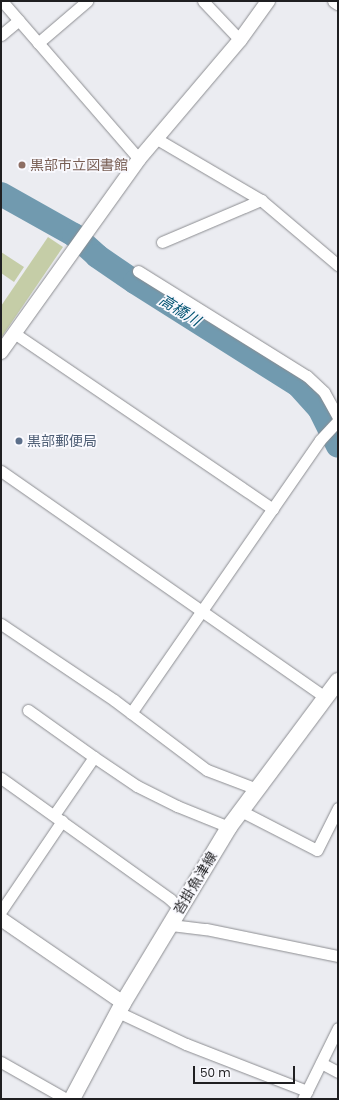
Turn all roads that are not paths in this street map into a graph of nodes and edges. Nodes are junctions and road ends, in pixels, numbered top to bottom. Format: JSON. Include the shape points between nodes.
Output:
{"nodes":[{"id":1,"x":2,"y":1,"type":"edge"},
{"id":2,"x":87,"y":1,"type":"edge"},
{"id":3,"x":203,"y":1,"type":"edge"},
{"id":4,"x":268,"y":1,"type":"edge"},
{"id":5,"x":335,"y":1,"type":"edge"},
{"id":6,"x":338,"y":3,"type":"edge"},
{"id":7,"x":19,"y":20,"type":"junction"},
{"id":8,"x":1,"y":36,"type":"edge"},
{"id":9,"x":240,"y":40,"type":"junction"},
{"id":10,"x":38,"y":43,"type":"junction"},
{"id":11,"x":157,"y":139,"type":"junction"},
{"id":12,"x":139,"y":159,"type":"junction"},
{"id":13,"x":261,"y":200,"type":"junction"},
{"id":14,"x":162,"y":242,"type":"dead end"},
{"id":15,"x":338,"y":265,"type":"edge"},
{"id":16,"x":138,"y":271,"type":"dead end"},
{"id":17,"x":14,"y":333,"type":"junction"},
{"id":18,"x":1,"y":352,"type":"edge"},
{"id":19,"x":338,"y":416,"type":"edge"},
{"id":20,"x":338,"y":421,"type":"edge"},
{"id":21,"x":1,"y":471,"type":"edge"},
{"id":22,"x":273,"y":509,"type":"junction"},
{"id":23,"x":203,"y":612,"type":"junction"},
{"id":24,"x":1,"y":624,"type":"edge"},
{"id":25,"x":338,"y":681,"type":"edge"},
{"id":26,"x":325,"y":697,"type":"junction"},
{"id":27,"x":28,"y":710,"type":"dead end"},
{"id":28,"x":132,"y":713,"type":"junction"},
{"id":29,"x":94,"y":757,"type":"junction"},
{"id":30,"x":1,"y":778,"type":"edge"},
{"id":31,"x":257,"y":789,"type":"junction"},
{"id":32,"x":338,"y":808,"type":"edge"},
{"id":33,"x":241,"y":811,"type":"junction"},
{"id":34,"x":58,"y":818,"type":"junction"},
{"id":35,"x":229,"y":827,"type":"junction"},
{"id":36,"x":179,"y":908,"type":"junction"},
{"id":37,"x":1,"y":911,"type":"edge"},
{"id":38,"x":1,"y":919,"type":"edge"},
{"id":39,"x":170,"y":925,"type":"junction"},
{"id":40,"x":338,"y":956,"type":"edge"},
{"id":41,"x":120,"y":1008,"type":"junction"},
{"id":42,"x":338,"y":1028,"type":"edge"},
{"id":43,"x":1,"y":1062,"type":"edge"},
{"id":44,"x":321,"y":1063,"type":"junction"},
{"id":45,"x":338,"y":1072,"type":"edge"},
{"id":46,"x":305,"y":1095,"type":"edge"},
{"id":47,"x":66,"y":1099,"type":"edge"},
{"id":48,"x":72,"y":1099,"type":"edge"}],
"edges":[{"from":1,"to":7,"type":"street"},
{"from":2,"to":10,"type":"street"},
{"from":3,"to":9,"type":"street"},
{"from":4,"to":9,"type":"street"},
{"from":5,"to":6,"type":"street"},
{"from":7,"to":8,"type":"street"},
{"from":7,"to":10,"type":"street"},
{"from":9,"to":11,"type":"street"},
{"from":10,"to":12,"type":"street"},
{"from":11,"to":12,"type":"street"},
{"from":11,"to":13,"type":"street"},
{"from":12,"to":17,"type":"street"},
{"from":13,"to":14,"type":"street"},
{"from":13,"to":15,"type":"street"},
{"from":16,"to":19,"type":"street","via":[[306,376],[324,392]]},
{"from":17,"to":18,"type":"street"},
{"from":17,"to":22,"type":"street"},
{"from":20,"to":22,"type":"street","via":[[320,440]]},
{"from":21,"to":23,"type":"street"},
{"from":22,"to":23,"type":"street"},
{"from":23,"to":26,"type":"street"},
{"from":23,"to":28,"type":"street"},
{"from":24,"to":28,"type":"street"},
{"from":25,"to":26,"type":"main road","name":"沓掛魚津線"},
{"from":26,"to":31,"type":"main road","name":"沓掛魚津線"},
{"from":27,"to":29,"type":"street"},
{"from":28,"to":31,"type":"street","via":[[207,770]]},
{"from":29,"to":34,"type":"street"},
{"from":29,"to":35,"type":"street","via":[[137,786]]},
{"from":30,"to":34,"type":"street"},
{"from":31,"to":33,"type":"main road","name":"沓掛魚津線"},
{"from":32,"to":33,"type":"street","via":[[316,850]]},
{"from":33,"to":35,"type":"main road","name":"沓掛魚津線"},
{"from":34,"to":36,"type":"street"},
{"from":34,"to":37,"type":"street"},
{"from":35,"to":36,"type":"main road","name":"沓掛魚津線"},
{"from":36,"to":39,"type":"main road","name":"沓掛魚津線"},
{"from":38,"to":41,"type":"street"},
{"from":39,"to":40,"type":"street","via":[[206,929]]},
{"from":39,"to":41,"type":"main road","name":"沓掛魚津線"},
{"from":41,"to":46,"type":"street","via":[[186,1044]]},
{"from":41,"to":48,"type":"main road","name":"沓掛魚津線"},
{"from":42,"to":44,"type":"street"},
{"from":43,"to":47,"type":"street"},
{"from":44,"to":45,"type":"street"},
{"from":44,"to":46,"type":"street"}]}
